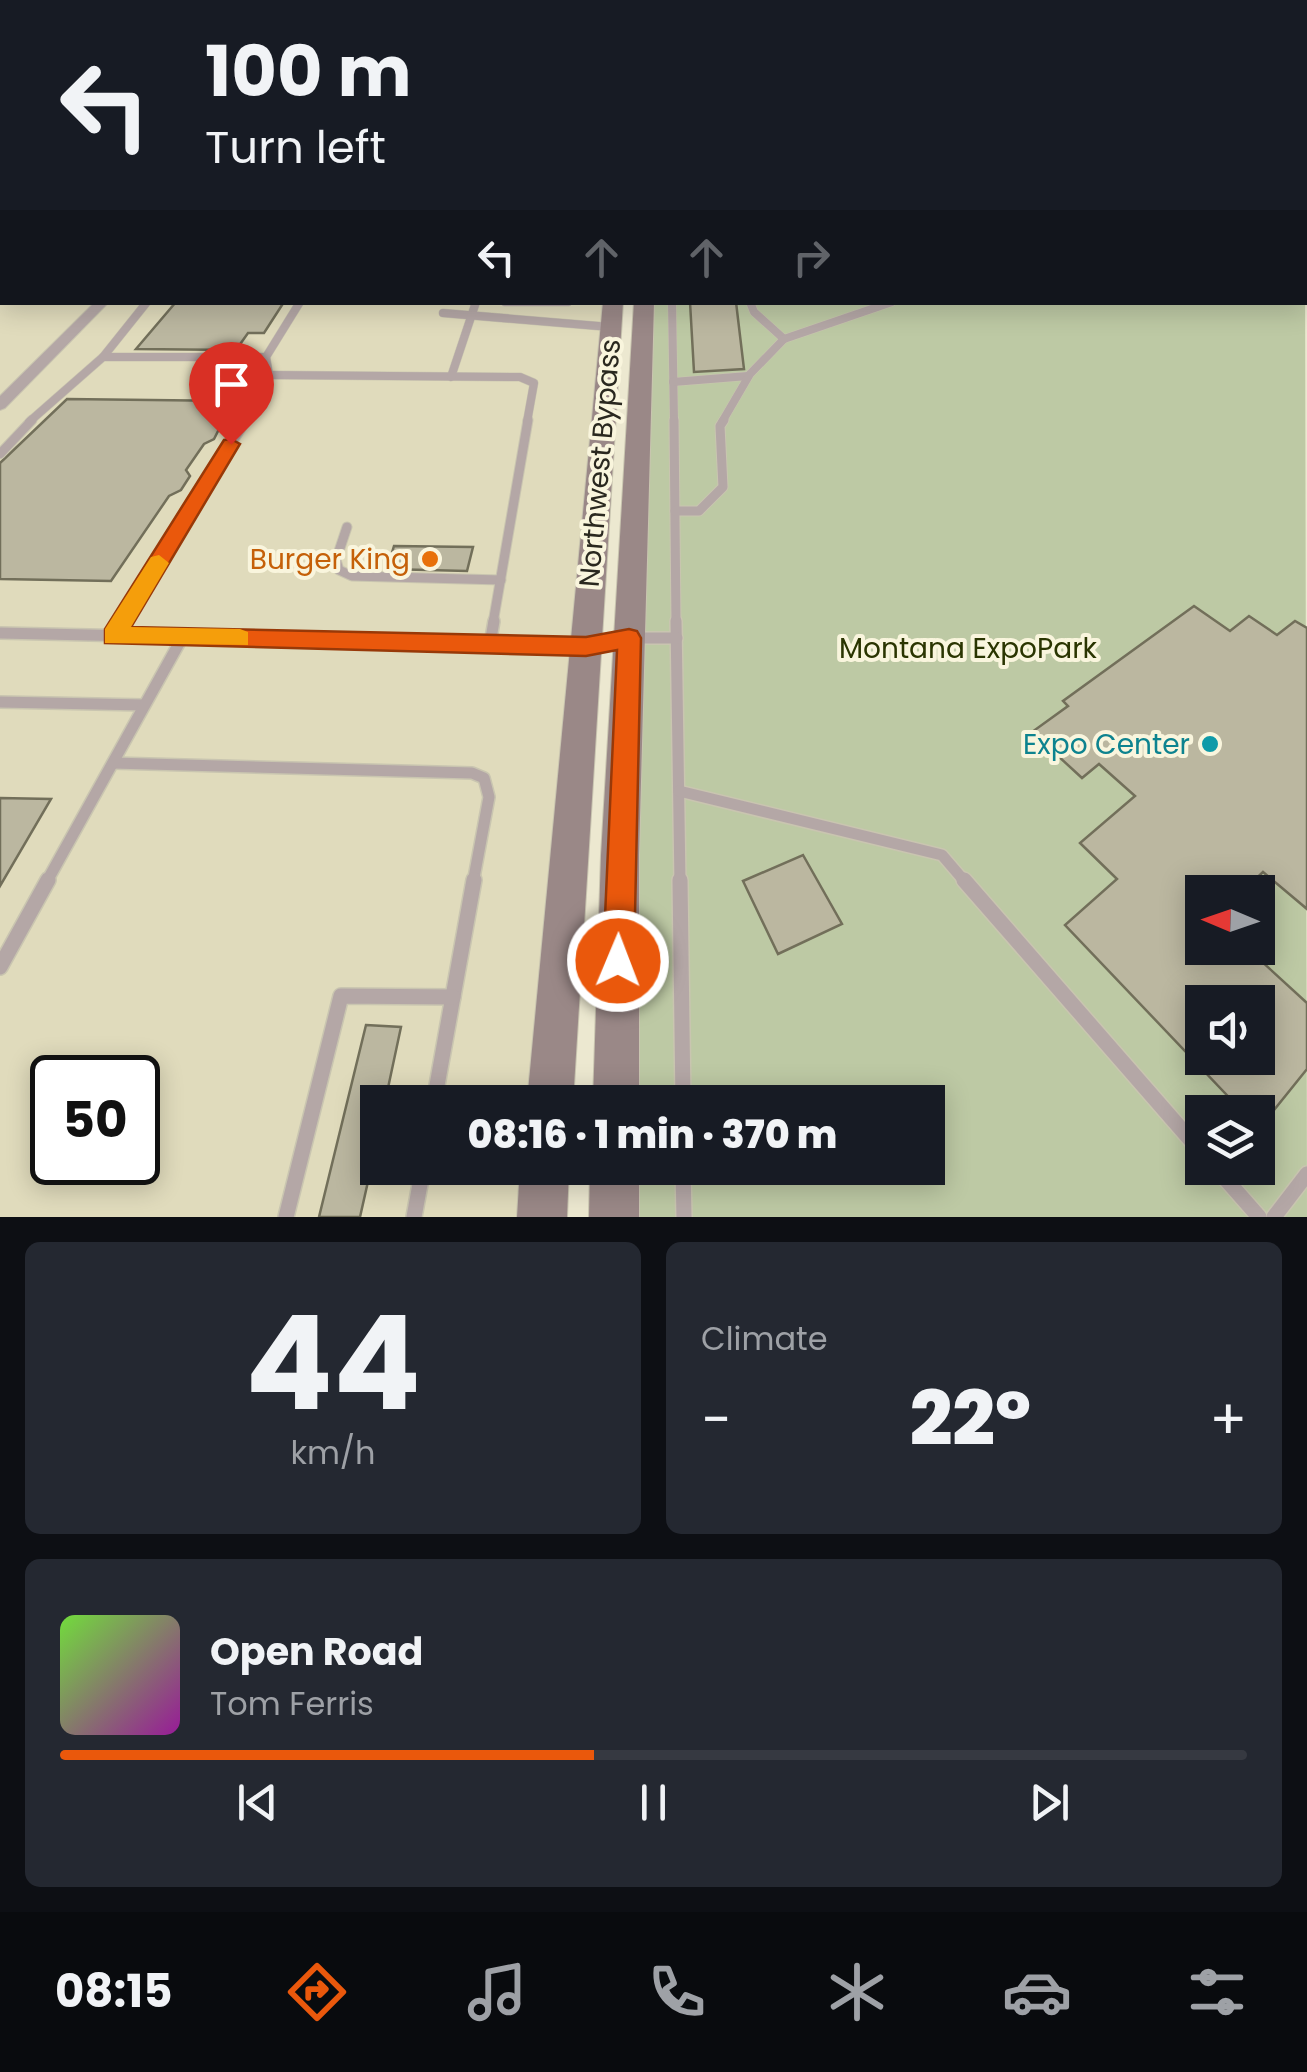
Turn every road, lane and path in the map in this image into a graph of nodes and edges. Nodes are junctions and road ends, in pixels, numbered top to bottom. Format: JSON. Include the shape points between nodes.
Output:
{"nodes":[{"id":1,"x":100,"y":305,"type":"edge"},
{"id":2,"x":146,"y":305,"type":"edge"},
{"id":3,"x":298,"y":305,"type":"edge"},
{"id":4,"x":475,"y":305,"type":"edge"},
{"id":5,"x":644,"y":305,"type":"edge"},
{"id":6,"x":672,"y":305,"type":"edge"},
{"id":7,"x":751,"y":305,"type":"edge"},
{"id":8,"x":883,"y":305,"type":"edge"},
{"id":9,"x":443,"y":313,"type":"dead end"},
{"id":10,"x":472,"y":315,"type":"junction"},
{"id":11,"x":612,"y":315,"type":"edge"},
{"id":12,"x":784,"y":339,"type":"junction"},
{"id":13,"x":104,"y":357,"type":"junction"},
{"id":14,"x":266,"y":357,"type":"junction"},
{"id":15,"x":269,"y":375,"type":"junction"},
{"id":16,"x":451,"y":376,"type":"junction"},
{"id":17,"x":748,"y":376,"type":"junction"},
{"id":18,"x":674,"y":382,"type":"junction"},
{"id":19,"x":0,"y":405,"type":"edge"},
{"id":20,"x":0,"y":454,"type":"edge"},
{"id":21,"x":675,"y":511,"type":"junction"},
{"id":22,"x":346,"y":527,"type":"dead end"},
{"id":23,"x":501,"y":580,"type":"junction"},
{"id":24,"x":0,"y":634,"type":"edge"},
{"id":25,"x":114,"y":636,"type":"junction"},
{"id":26,"x":182,"y":638,"type":"junction"},
{"id":27,"x":629,"y":638,"type":"junction"},
{"id":28,"x":677,"y":638,"type":"junction"},
{"id":29,"x":490,"y":644,"type":"junction"},
{"id":30,"x":586,"y":646,"type":"junction"},
{"id":31,"x":0,"y":702,"type":"edge"},
{"id":32,"x":144,"y":705,"type":"junction"},
{"id":33,"x":112,"y":763,"type":"junction"},
{"id":34,"x":679,"y":791,"type":"junction"},
{"id":35,"x":0,"y":967,"type":"edge"},
{"id":36,"x":453,"y":997,"type":"junction"},
{"id":37,"x":437,"y":1085,"type":"edge"},
{"id":38,"x":551,"y":1085,"type":"edge"},
{"id":39,"x":616,"y":1085,"type":"edge"},
{"id":40,"x":683,"y":1085,"type":"edge"},
{"id":41,"x":1185,"y":1133,"type":"edge"},
{"id":42,"x":1307,"y":1174,"type":"edge"},
{"id":43,"x":420,"y":1185,"type":"edge"},
{"id":44,"x":544,"y":1185,"type":"edge"},
{"id":45,"x":615,"y":1185,"type":"edge"},
{"id":46,"x":684,"y":1185,"type":"edge"},
{"id":47,"x":1231,"y":1185,"type":"edge"},
{"id":48,"x":286,"y":1217,"type":"edge"},
{"id":49,"x":414,"y":1217,"type":"edge"},
{"id":50,"x":542,"y":1217,"type":"edge"},
{"id":51,"x":614,"y":1217,"type":"edge"},
{"id":52,"x":684,"y":1217,"type":"edge"},
{"id":53,"x":1259,"y":1217,"type":"edge"},
{"id":54,"x":1274,"y":1217,"type":"edge"}],
"edges":[{"from":1,"to":19,"type":"street"},
{"from":2,"to":13,"type":"lane"},
{"from":3,"to":14,"type":"lane"},
{"from":4,"to":10,"type":"lane"},
{"from":5,"to":27,"type":"main road","name":"Northwest Bypass"},
{"from":6,"to":18,"type":"lane"},
{"from":7,"to":12,"type":"lane"},
{"from":8,"to":12,"type":"lane"},
{"from":9,"to":10,"type":"lane"},
{"from":10,"to":11,"type":"lane"},
{"from":10,"to":16,"type":"lane"},
{"from":11,"to":30,"type":"main road","name":"Northwest Bypass"},
{"from":12,"to":17,"type":"lane"},
{"from":13,"to":14,"type":"lane"},
{"from":13,"to":20,"type":"lane"},
{"from":14,"to":15,"type":"lane"},
{"from":15,"to":16,"type":"lane"},
{"from":15,"to":25,"type":"lane"},
{"from":16,"to":23,"type":"lane","via":[[520,377],[536,386]]},
{"from":17,"to":18,"type":"lane"},
{"from":17,"to":21,"type":"lane","via":[[720,426],[722,487],[699,511]]},
{"from":18,"to":21,"type":"lane"},
{"from":21,"to":28,"type":"lane"},
{"from":22,"to":23,"type":"lane","via":[[336,560],[352,576]]},
{"from":23,"to":29,"type":"lane"},
{"from":24,"to":25,"type":"lane"},
{"from":25,"to":26,"type":"lane"},
{"from":26,"to":29,"type":"lane"},
{"from":26,"to":32,"type":"lane"},
{"from":27,"to":28,"type":"lane"},
{"from":27,"to":30,"type":"lane"},
{"from":27,"to":39,"type":"main road","name":"Northwest Bypass"},
{"from":28,"to":34,"type":"lane"},
{"from":29,"to":30,"type":"lane"},
{"from":30,"to":38,"type":"main road","name":"Northwest Bypass"},
{"from":31,"to":32,"type":"lane"},
{"from":32,"to":33,"type":"lane"},
{"from":33,"to":35,"type":"lane"},
{"from":33,"to":36,"type":"lane","via":[[472,772],[484,778],[489,798]]},
{"from":34,"to":40,"type":"lane"},
{"from":34,"to":41,"type":"lane","via":[[942,855]]},
{"from":36,"to":37,"type":"lane"},
{"from":36,"to":48,"type":"lane","via":[[341,996]]},
{"from":42,"to":54,"type":"lane"},
{"from":43,"to":49,"type":"lane"},
{"from":44,"to":50,"type":"main road"},
{"from":45,"to":51,"type":"main road"},
{"from":46,"to":52,"type":"lane"},
{"from":47,"to":53,"type":"lane"}]}
